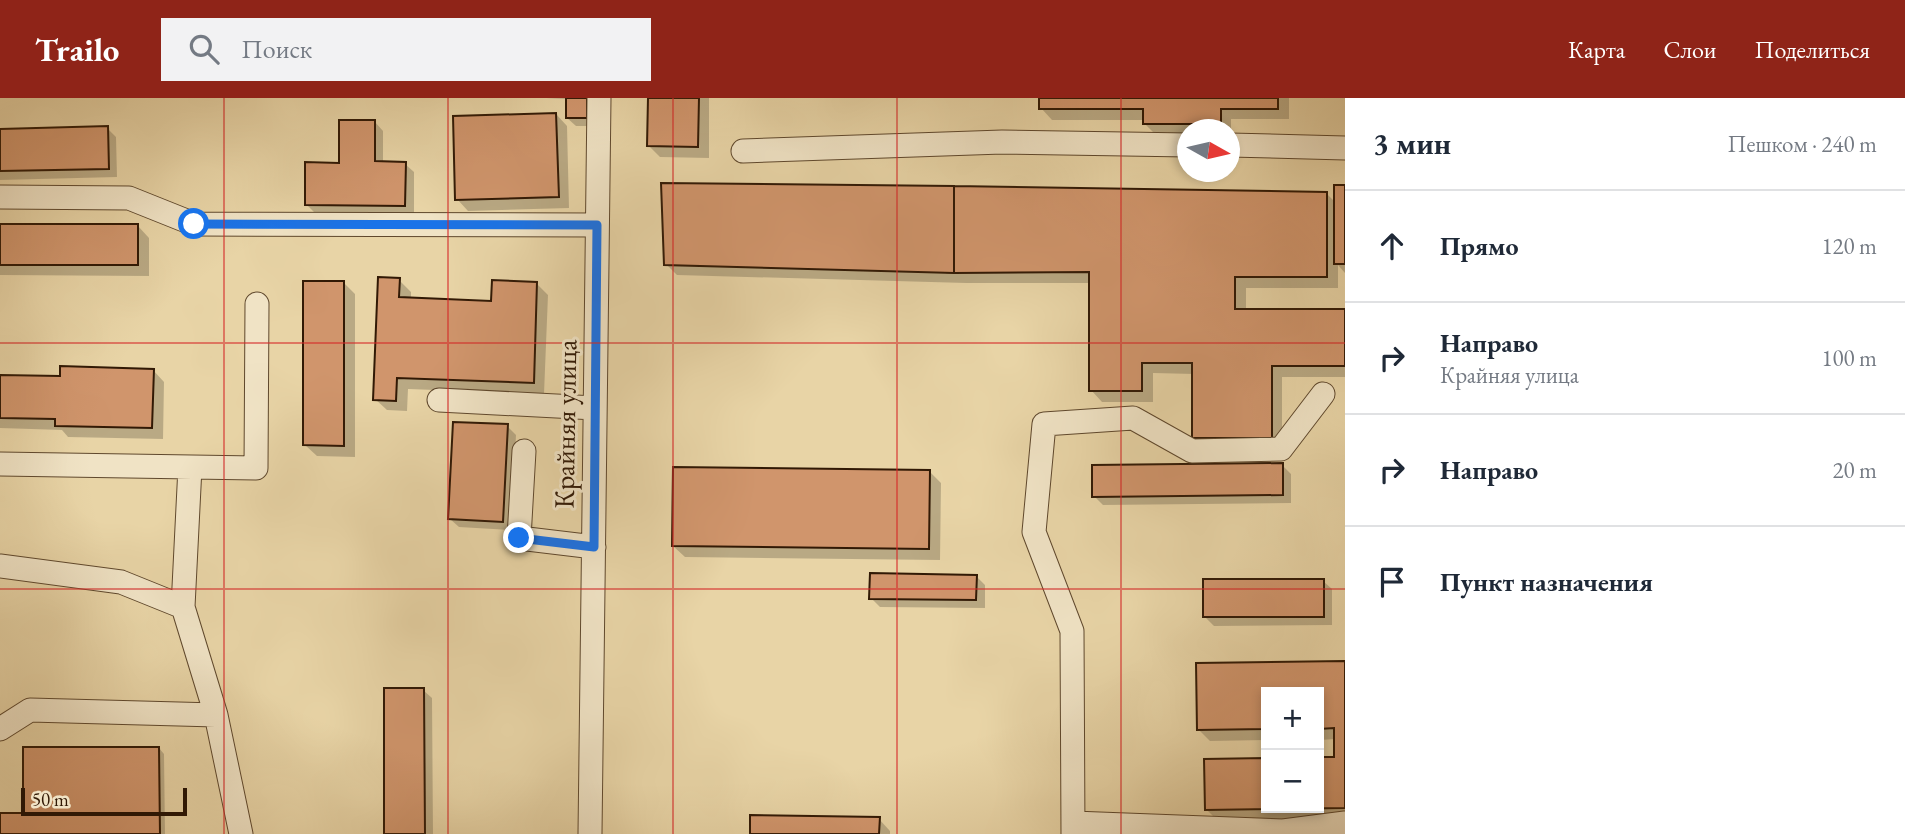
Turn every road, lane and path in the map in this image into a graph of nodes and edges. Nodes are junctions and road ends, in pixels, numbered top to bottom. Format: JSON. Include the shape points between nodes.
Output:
{"nodes":[{"id":1,"x":598,"y":98,"type":"edge"},
{"id":2,"x":1177,"y":145,"type":"edge"},
{"id":3,"x":1240,"y":145,"type":"edge"},
{"id":4,"x":1345,"y":148,"type":"edge"},
{"id":5,"x":743,"y":150,"type":"dead end"},
{"id":6,"x":0,"y":198,"type":"edge"},
{"id":7,"x":597,"y":225,"type":"junction"},
{"id":8,"x":257,"y":304,"type":"dead end"},
{"id":9,"x":1324,"y":394,"type":"dead end"},
{"id":10,"x":439,"y":400,"type":"dead end"},
{"id":11,"x":595,"y":408,"type":"junction"},
{"id":12,"x":524,"y":451,"type":"dead end"},
{"id":13,"x":0,"y":464,"type":"edge"},
{"id":14,"x":190,"y":467,"type":"junction"},
{"id":15,"x":594,"y":547,"type":"junction"},
{"id":16,"x":0,"y":566,"type":"edge"},
{"id":17,"x":183,"y":607,"type":"junction"},
{"id":18,"x":216,"y":715,"type":"junction"},
{"id":19,"x":0,"y":729,"type":"edge"},
{"id":20,"x":1345,"y":823,"type":"edge"},
{"id":21,"x":1073,"y":828,"type":"edge"},
{"id":22,"x":241,"y":834,"type":"edge"},
{"id":23,"x":590,"y":834,"type":"edge"}],
"edges":[{"from":1,"to":7,"type":"street","name":"Крайняя улица"},
{"from":2,"to":5,"type":"street","via":[[1002,142]]},
{"from":3,"to":4,"type":"street"},
{"from":6,"to":7,"type":"street","via":[[129,198],[194,224]]},
{"from":7,"to":11,"type":"street","name":"Крайняя улица"},
{"from":8,"to":14,"type":"street","via":[[256,468]]},
{"from":9,"to":21,"type":"street","via":[[1281,449],[1192,451],[1133,418],[1044,424],[1034,532],[1072,631]]},
{"from":10,"to":11,"type":"street"},
{"from":11,"to":15,"type":"street","name":"Крайняя улица"},
{"from":12,"to":15,"type":"street","via":[[519,538]]},
{"from":13,"to":14,"type":"street"},
{"from":14,"to":17,"type":"street"},
{"from":15,"to":23,"type":"street","name":"Крайняя улица"},
{"from":16,"to":17,"type":"street","via":[[121,582]]},
{"from":17,"to":18,"type":"street"},
{"from":18,"to":19,"type":"street","via":[[30,710]]},
{"from":18,"to":22,"type":"street"},
{"from":20,"to":21,"type":"street","via":[[1283,831]]}]}
